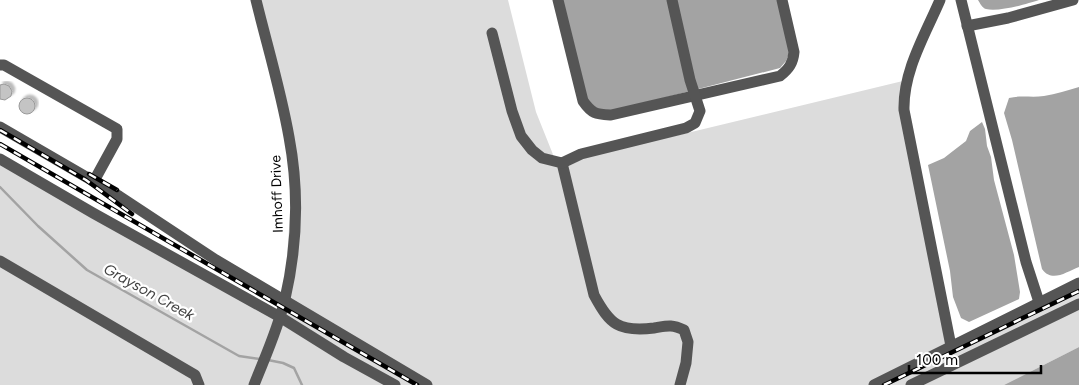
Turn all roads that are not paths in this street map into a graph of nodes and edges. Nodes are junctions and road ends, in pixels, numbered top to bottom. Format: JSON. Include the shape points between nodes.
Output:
{"nodes":[{"id":1,"x":256,"y":0,"type":"edge"},
{"id":2,"x":558,"y":0,"type":"edge"},
{"id":3,"x":672,"y":0,"type":"edge"},
{"id":4,"x":782,"y":0,"type":"edge"},
{"id":5,"x":940,"y":0,"type":"edge"},
{"id":6,"x":961,"y":0,"type":"edge"},
{"id":7,"x":1073,"y":0,"type":"edge"},
{"id":8,"x":967,"y":26,"type":"junction"},
{"id":9,"x":492,"y":33,"type":"dead end"},
{"id":10,"x":0,"y":65,"type":"edge"},
{"id":11,"x":694,"y":95,"type":"junction"},
{"id":12,"x":0,"y":127,"type":"edge"},
{"id":13,"x":0,"y":159,"type":"edge"},
{"id":14,"x":562,"y":163,"type":"junction"},
{"id":15,"x":94,"y":181,"type":"junction"},
{"id":16,"x":0,"y":261,"type":"edge"},
{"id":17,"x":1079,"y":283,"type":"edge"},
{"id":18,"x":284,"y":300,"type":"junction"},
{"id":19,"x":1039,"y":302,"type":"junction"},
{"id":20,"x":1079,"y":304,"type":"edge"},
{"id":21,"x":279,"y":319,"type":"junction"},
{"id":22,"x":951,"y":346,"type":"junction"},
{"id":23,"x":199,"y":385,"type":"edge"},
{"id":24,"x":254,"y":385,"type":"edge"},
{"id":25,"x":395,"y":385,"type":"edge"},
{"id":26,"x":427,"y":385,"type":"edge"},
{"id":27,"x":680,"y":385,"type":"edge"},
{"id":28,"x":874,"y":385,"type":"edge"},
{"id":29,"x":911,"y":385,"type":"edge"}],
"edges":[{"from":1,"to":18,"type":"street","name":"Imhoff Drive","via":[[282,104],[294,170],[294,234]]},
{"from":2,"to":11,"type":"street","via":[[583,101],[589,110],[611,115]]},
{"from":3,"to":11,"type":"street"},
{"from":4,"to":11,"type":"street","via":[[794,52],[789,69],[780,76]]},
{"from":5,"to":22,"type":"street","via":[[909,74],[904,110]]},
{"from":6,"to":8,"type":"street"},
{"from":7,"to":8,"type":"street"},
{"from":8,"to":19,"type":"street"},
{"from":9,"to":14,"type":"street","via":[[521,136],[542,158]]},
{"from":10,"to":15,"type":"street","via":[[117,129],[117,139]]},
{"from":11,"to":14,"type":"street","via":[[700,111],[695,123],[686,128],[582,154]]},
{"from":12,"to":15,"type":"street"},
{"from":13,"to":21,"type":"street"},
{"from":14,"to":27,"type":"street","via":[[594,295],[603,312],[615,325],[632,329],[674,325],[684,330],[688,342]]},
{"from":15,"to":18,"type":"street","via":[[187,243]]},
{"from":16,"to":23,"type":"street","via":[[195,375]]},
{"from":17,"to":19,"type":"street"},
{"from":18,"to":21,"type":"street","name":"Imhoff Drive"},
{"from":18,"to":26,"type":"street"},
{"from":19,"to":22,"type":"street"},
{"from":20,"to":29,"type":"street"},
{"from":21,"to":24,"type":"street","name":"Imhoff Drive"},
{"from":21,"to":25,"type":"street"},
{"from":22,"to":28,"type":"street"}]}
